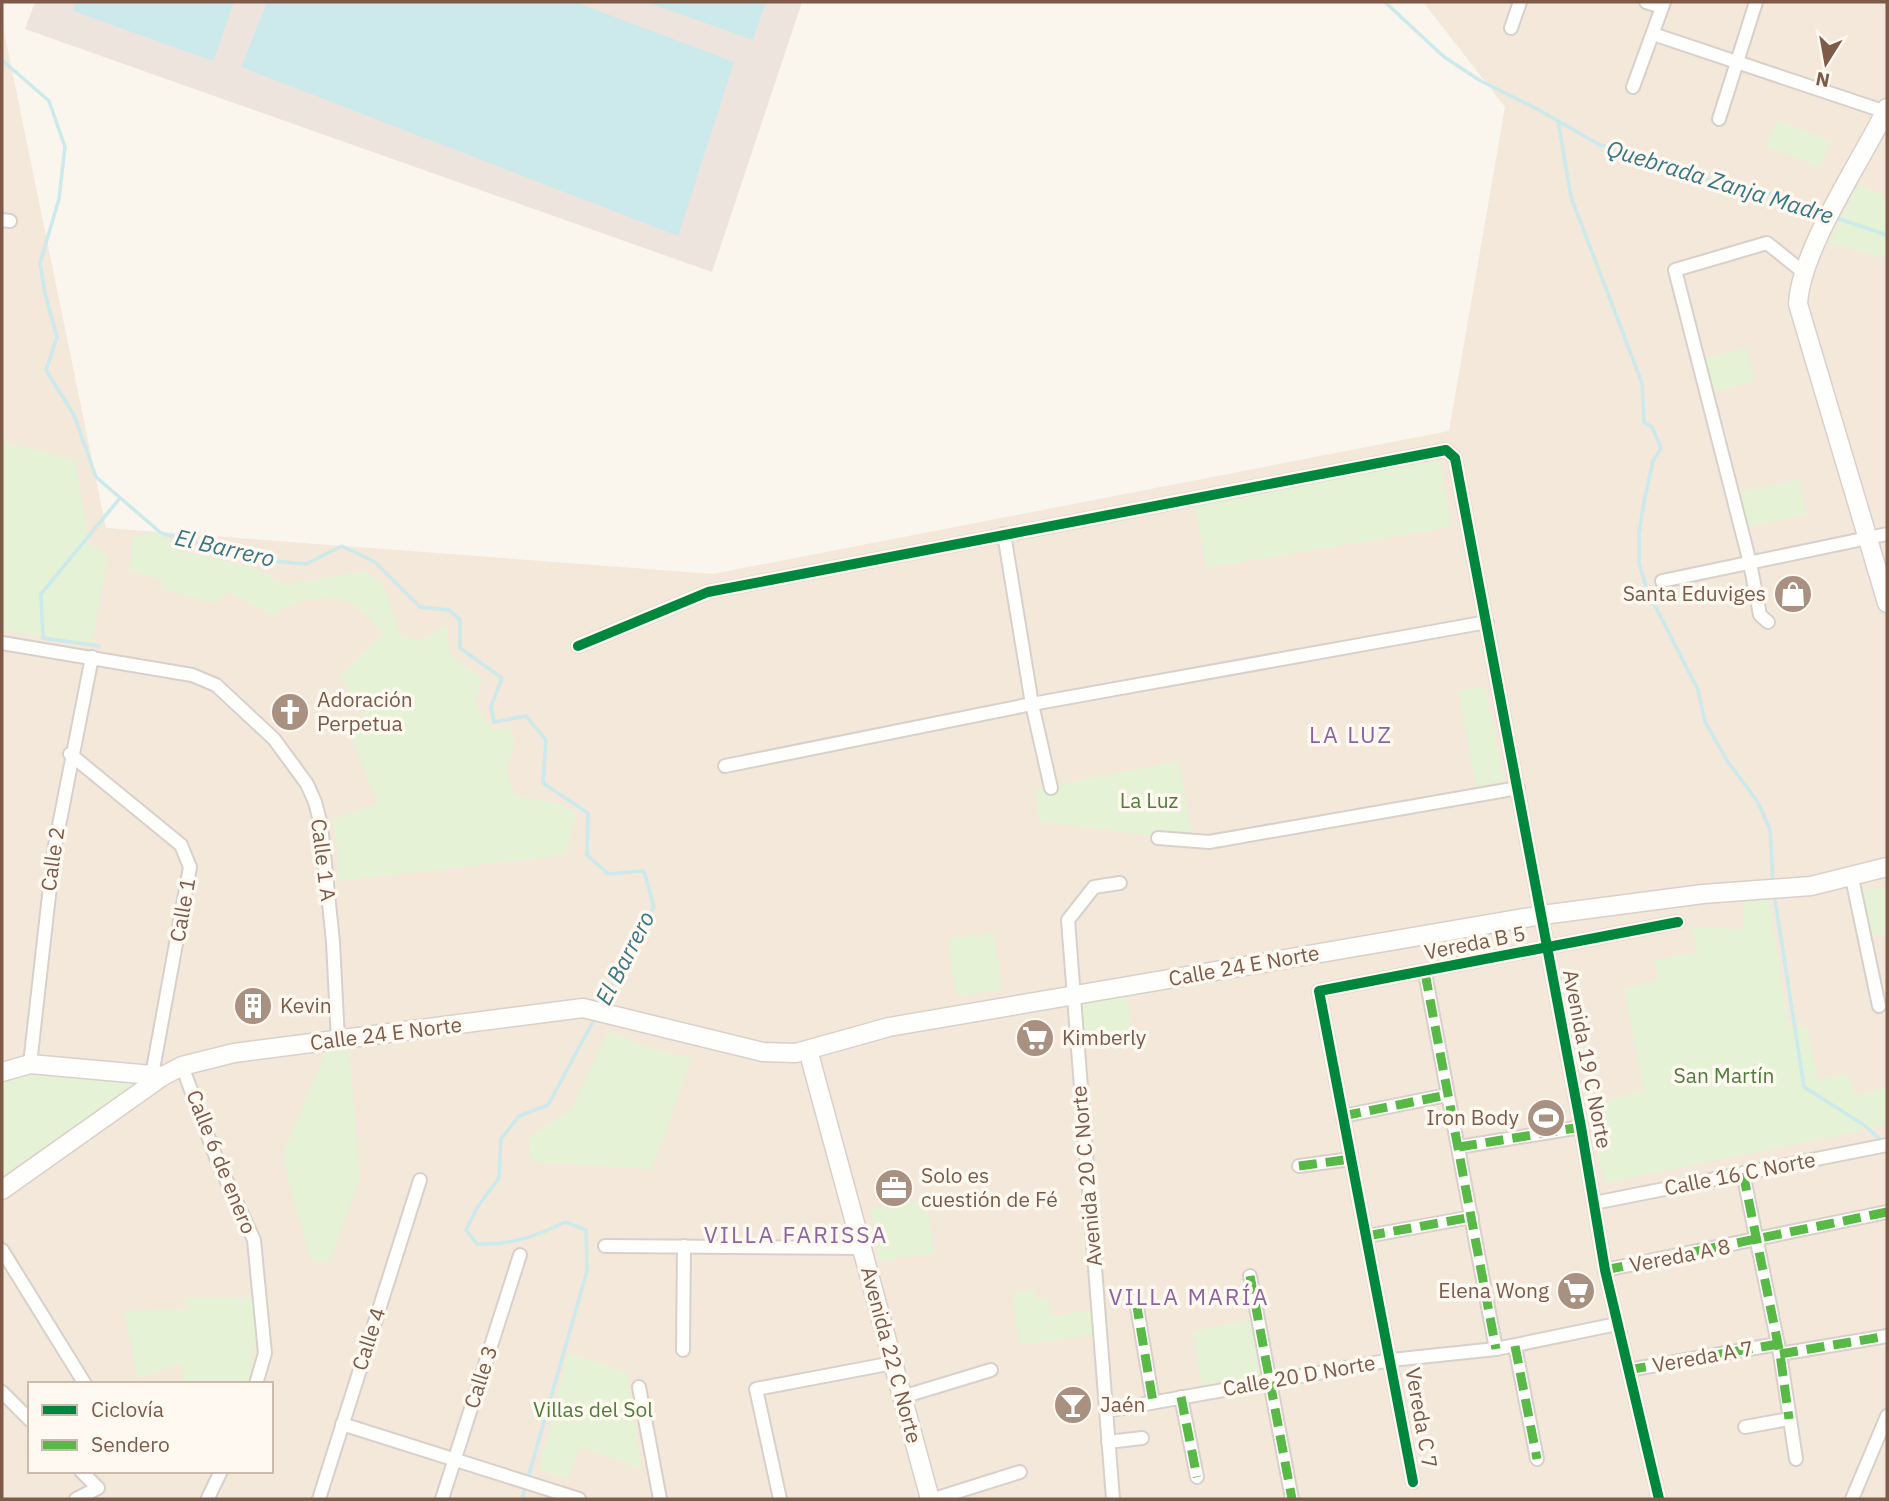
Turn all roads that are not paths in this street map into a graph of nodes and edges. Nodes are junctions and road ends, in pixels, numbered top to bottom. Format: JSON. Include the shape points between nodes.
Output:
{"nodes":[{"id":1,"x":1520,"y":2,"type":"edge"},
{"id":2,"x":1646,"y":2,"type":"edge"},
{"id":3,"x":1756,"y":2,"type":"edge"},
{"id":4,"x":1663,"y":4,"type":"edge"},
{"id":5,"x":1511,"y":28,"type":"dead end"},
{"id":6,"x":1653,"y":34,"type":"junction"},
{"id":7,"x":1738,"y":63,"type":"junction"},
{"id":8,"x":1633,"y":87,"type":"dead end"},
{"id":9,"x":1886,"y":110,"type":"edge"},
{"id":10,"x":1719,"y":119,"type":"dead end"},
{"id":11,"x":1802,"y":271,"type":"junction"},
{"id":12,"x":1004,"y":534,"type":"junction"},
{"id":13,"x":1887,"y":534,"type":"edge"},
{"id":14,"x":1868,"y":538,"type":"junction"},
{"id":15,"x":1751,"y":562,"type":"junction"},
{"id":16,"x":1662,"y":581,"type":"dead end"},
{"id":17,"x":1887,"y":603,"type":"edge"},
{"id":18,"x":1487,"y":622,"type":"junction"},
{"id":19,"x":1768,"y":622,"type":"dead end"},
{"id":20,"x":2,"y":643,"type":"edge"},
{"id":21,"x":578,"y":646,"type":"dead end"},
{"id":22,"x":92,"y":657,"type":"junction"},
{"id":23,"x":1032,"y":704,"type":"junction"},
{"id":24,"x":70,"y":754,"type":"junction"},
{"id":25,"x":725,"y":766,"type":"dead end"},
{"id":26,"x":1051,"y":788,"type":"dead end"},
{"id":27,"x":1517,"y":788,"type":"junction"},
{"id":28,"x":1158,"y":838,"type":"dead end"},
{"id":29,"x":1887,"y":867,"type":"edge"},
{"id":30,"x":1852,"y":878,"type":"junction"},
{"id":31,"x":1119,"y":883,"type":"dead end"},
{"id":32,"x":1542,"y":915,"type":"junction"},
{"id":33,"x":1678,"y":922,"type":"dead end"},
{"id":34,"x":1547,"y":949,"type":"junction"},
{"id":35,"x":1425,"y":973,"type":"junction"},
{"id":36,"x":1319,"y":991,"type":"joint"},
{"id":37,"x":1073,"y":995,"type":"junction"},
{"id":38,"x":1879,"y":1006,"type":"dead end"},
{"id":39,"x":338,"y":1040,"type":"junction"},
{"id":40,"x":808,"y":1049,"type":"junction"},
{"id":41,"x":30,"y":1064,"type":"junction"},
{"id":42,"x":182,"y":1066,"type":"junction"},
{"id":43,"x":2,"y":1072,"type":"edge"},
{"id":44,"x":157,"y":1075,"type":"junction"},
{"id":45,"x":1447,"y":1095,"type":"junction"},
{"id":46,"x":1343,"y":1116,"type":"junction"},
{"id":47,"x":1581,"y":1127,"type":"junction"},
{"id":48,"x":1882,"y":1146,"type":"edge"},
{"id":49,"x":1459,"y":1147,"type":"junction"},
{"id":50,"x":1352,"y":1159,"type":"junction"},
{"id":51,"x":1299,"y":1166,"type":"dead end"},
{"id":52,"x":1742,"y":1173,"type":"junction"},
{"id":53,"x":420,"y":1180,"type":"dead end"},
{"id":54,"x":2,"y":1190,"type":"edge"},
{"id":55,"x":1594,"y":1203,"type":"junction"},
{"id":56,"x":1887,"y":1212,"type":"edge"},
{"id":57,"x":1472,"y":1217,"type":"junction"},
{"id":58,"x":1367,"y":1236,"type":"junction"},
{"id":59,"x":1755,"y":1242,"type":"junction"},
{"id":60,"x":605,"y":1245,"type":"dead end"},
{"id":61,"x":684,"y":1246,"type":"junction"},
{"id":62,"x":862,"y":1248,"type":"junction"},
{"id":63,"x":2,"y":1250,"type":"edge"},
{"id":64,"x":520,"y":1255,"type":"dead end"},
{"id":65,"x":1605,"y":1270,"type":"junction"},
{"id":66,"x":1250,"y":1276,"type":"dead end"},
{"id":67,"x":1136,"y":1301,"type":"dead end"},
{"id":68,"x":1617,"y":1324,"type":"junction"},
{"id":69,"x":1887,"y":1336,"type":"edge"},
{"id":70,"x":1515,"y":1346,"type":"junction"},
{"id":71,"x":1496,"y":1349,"type":"junction"},
{"id":72,"x":1779,"y":1349,"type":"junction"},
{"id":73,"x":682,"y":1350,"type":"dead end"},
{"id":74,"x":1391,"y":1360,"type":"junction"},
{"id":75,"x":893,"y":1363,"type":"junction"},
{"id":76,"x":991,"y":1370,"type":"dead end"},
{"id":77,"x":1628,"y":1370,"type":"junction"},
{"id":78,"x":1271,"y":1379,"type":"junction"},
{"id":79,"x":84,"y":1382,"type":"edge"},
{"id":80,"x":257,"y":1382,"type":"edge"},
{"id":81,"x":639,"y":1387,"type":"dead end"},
{"id":82,"x":902,"y":1397,"type":"junction"},
{"id":83,"x":1181,"y":1397,"type":"junction"},
{"id":84,"x":5,"y":1400,"type":"edge"},
{"id":85,"x":1153,"y":1402,"type":"junction"},
{"id":86,"x":1106,"y":1411,"type":"junction"},
{"id":87,"x":1887,"y":1416,"type":"edge"},
{"id":88,"x":28,"y":1418,"type":"edge"},
{"id":89,"x":1789,"y":1419,"type":"junction"},
{"id":90,"x":342,"y":1424,"type":"junction"},
{"id":91,"x":1745,"y":1427,"type":"dead end"},
{"id":92,"x":1142,"y":1438,"type":"dead end"},
{"id":93,"x":1108,"y":1442,"type":"junction"},
{"id":94,"x":454,"y":1458,"type":"junction"},
{"id":95,"x":1537,"y":1459,"type":"dead end"},
{"id":96,"x":1796,"y":1459,"type":"dead end"},
{"id":97,"x":1020,"y":1472,"type":"dead end"},
{"id":98,"x":83,"y":1473,"type":"edge"},
{"id":99,"x":220,"y":1473,"type":"edge"},
{"id":100,"x":1197,"y":1477,"type":"dead end"},
{"id":101,"x":1413,"y":1482,"type":"dead end"},
{"id":102,"x":208,"y":1498,"type":"edge"},
{"id":103,"x":76,"y":1499,"type":"edge"},
{"id":104,"x":318,"y":1499,"type":"edge"},
{"id":105,"x":442,"y":1499,"type":"edge"},
{"id":106,"x":579,"y":1499,"type":"edge"},
{"id":107,"x":660,"y":1499,"type":"edge"},
{"id":108,"x":779,"y":1499,"type":"edge"},
{"id":109,"x":932,"y":1499,"type":"edge"},
{"id":110,"x":1113,"y":1499,"type":"edge"},
{"id":111,"x":1292,"y":1499,"type":"edge"},
{"id":112,"x":1659,"y":1499,"type":"edge"},
{"id":113,"x":1852,"y":1499,"type":"edge"}],
"edges":[{"from":1,"to":5,"type":"street"},
{"from":2,"to":4,"type":"street"},
{"from":3,"to":7,"type":"street"},
{"from":4,"to":6,"type":"street"},
{"from":6,"to":7,"type":"street"},
{"from":6,"to":8,"type":"street"},
{"from":7,"to":9,"type":"street"},
{"from":7,"to":10,"type":"street"},
{"from":9,"to":11,"type":"main road"},
{"from":11,"to":14,"type":"main road","via":[[1798,304]]},
{"from":11,"to":15,"type":"street","via":[[1767,243],[1675,270]]},
{"from":12,"to":18,"type":"street","name":"Avenida 19 C Norte","via":[[1446,450],[1455,458]]},
{"from":12,"to":21,"type":"street","via":[[708,592]]},
{"from":12,"to":23,"type":"street"},
{"from":13,"to":14,"type":"street"},
{"from":14,"to":15,"type":"street"},
{"from":14,"to":17,"type":"main road"},
{"from":15,"to":16,"type":"street"},
{"from":15,"to":19,"type":"street","via":[[1760,615]]},
{"from":18,"to":23,"type":"street"},
{"from":18,"to":27,"type":"street","name":"Avenida 19 C Norte"},
{"from":20,"to":22,"type":"street","name":"Calle 1 A"},
{"from":22,"to":24,"type":"street","name":"Calle 2"},
{"from":22,"to":39,"type":"street","name":"Calle 1 A","via":[[192,675],[216,685],[274,739],[307,783],[321,825]]},
{"from":23,"to":25,"type":"street"},
{"from":23,"to":26,"type":"street"},
{"from":24,"to":41,"type":"street","name":"Calle 2"},
{"from":24,"to":44,"type":"street","name":"Calle 1","via":[[181,845],[190,867]]},
{"from":27,"to":28,"type":"street","via":[[1209,842]]},
{"from":27,"to":32,"type":"street","name":"Avenida 19 C Norte"},
{"from":29,"to":30,"type":"main road","name":"Calle 24 E Norte"},
{"from":30,"to":32,"type":"main road","name":"Calle 24 E Norte"},
{"from":30,"to":38,"type":"street"},
{"from":31,"to":37,"type":"street","name":"Avenida 20 C Norte","via":[[1094,887],[1068,920]]},
{"from":32,"to":34,"type":"street","name":"Avenida 19 C Norte"},
{"from":32,"to":37,"type":"main road","name":"Calle 24 E Norte"},
{"from":33,"to":34,"type":"street","name":"Vereda B 5"},
{"from":34,"to":35,"type":"street","name":"Vereda B 5"},
{"from":34,"to":47,"type":"street","name":"Avenida 19 C Norte"},
{"from":35,"to":36,"type":"street","name":"Vereda B 5"},
{"from":35,"to":45,"type":"street"},
{"from":36,"to":46,"type":"street","name":"Vereda C 7"},
{"from":37,"to":40,"type":"main road","name":"Calle 24 E Norte","via":[[889,1027]]},
{"from":37,"to":86,"type":"street","name":"Avenida 20 C Norte"},
{"from":39,"to":40,"type":"main road","name":"Calle 24 E Norte","via":[[598,1011],[763,1052]]},
{"from":39,"to":42,"type":"main road","name":"Calle 24 E Norte","via":[[234,1053]]},
{"from":40,"to":62,"type":"main road","name":"Avenida 22 C Norte"},
{"from":41,"to":43,"type":"main road"},
{"from":41,"to":44,"type":"main road"},
{"from":42,"to":44,"type":"main road","name":"Calle 24 E Norte"},
{"from":42,"to":80,"type":"street","name":"Calle 6 de enero","via":[[217,1160],[254,1240],[265,1353]]},
{"from":44,"to":54,"type":"main road"},
{"from":45,"to":46,"type":"street"},
{"from":45,"to":49,"type":"street"},
{"from":46,"to":50,"type":"street","name":"Vereda C 7"},
{"from":47,"to":49,"type":"street"},
{"from":47,"to":55,"type":"street","name":"Avenida 19 C Norte"},
{"from":48,"to":52,"type":"street","name":"Calle 16 C Norte"},
{"from":49,"to":57,"type":"street"},
{"from":50,"to":51,"type":"street"},
{"from":50,"to":58,"type":"street","name":"Vereda C 7"},
{"from":52,"to":55,"type":"street","name":"Calle 16 C Norte"},
{"from":52,"to":59,"type":"street"},
{"from":53,"to":90,"type":"street","name":"Calle 4"},
{"from":55,"to":65,"type":"street","name":"Avenida 19 C Norte"},
{"from":56,"to":59,"type":"street","name":"Vereda A 8"},
{"from":57,"to":58,"type":"street"},
{"from":57,"to":71,"type":"street"},
{"from":58,"to":74,"type":"street","name":"Vereda C 7"},
{"from":59,"to":65,"type":"street","name":"Vereda A 8"},
{"from":59,"to":72,"type":"street"},
{"from":60,"to":61,"type":"street"},
{"from":61,"to":62,"type":"street"},
{"from":61,"to":73,"type":"street"},
{"from":62,"to":75,"type":"main road","name":"Avenida 22 C Norte"},
{"from":63,"to":79,"type":"street"},
{"from":64,"to":94,"type":"street","name":"Calle 3"},
{"from":65,"to":68,"type":"street","name":"Avenida 19 C Norte"},
{"from":66,"to":78,"type":"street"},
{"from":67,"to":85,"type":"street"},
{"from":68,"to":70,"type":"street","name":"Calle 20 D Norte"},
{"from":68,"to":77,"type":"street","name":"Avenida 19 C Norte"},
{"from":69,"to":72,"type":"street","name":"Vereda A 7"},
{"from":70,"to":71,"type":"street","name":"Calle 20 D Norte"},
{"from":70,"to":95,"type":"street"},
{"from":71,"to":74,"type":"street","name":"Calle 20 D Norte"},
{"from":72,"to":77,"type":"street","name":"Vereda A 7"},
{"from":72,"to":89,"type":"street"},
{"from":74,"to":78,"type":"street","name":"Calle 20 D Norte"},
{"from":74,"to":101,"type":"street","name":"Vereda C 7"},
{"from":75,"to":82,"type":"main road","name":"Avenida 22 C Norte"},
{"from":75,"to":108,"type":"street","via":[[756,1389]]},
{"from":76,"to":82,"type":"street"},
{"from":77,"to":112,"type":"street","name":"Avenida 19 C Norte"},
{"from":78,"to":83,"type":"street","name":"Calle 20 D Norte"},
{"from":78,"to":111,"type":"street"},
{"from":81,"to":107,"type":"street"},
{"from":82,"to":109,"type":"main road","name":"Avenida 22 C Norte"},
{"from":83,"to":85,"type":"street","name":"Calle 20 D Norte"},
{"from":83,"to":100,"type":"street"},
{"from":84,"to":88,"type":"street"},
{"from":85,"to":86,"type":"street","name":"Calle 20 D Norte"},
{"from":86,"to":93,"type":"street","name":"Avenida 20 C Norte"},
{"from":87,"to":113,"type":"street"},
{"from":89,"to":91,"type":"street"},
{"from":89,"to":96,"type":"street"},
{"from":90,"to":94,"type":"street"},
{"from":90,"to":104,"type":"street","name":"Calle 4"},
{"from":92,"to":93,"type":"street"},
{"from":93,"to":110,"type":"street","name":"Avenida 20 C Norte"},
{"from":94,"to":105,"type":"street","name":"Calle 3"},
{"from":94,"to":106,"type":"street"},
{"from":97,"to":109,"type":"street"},
{"from":98,"to":103,"type":"street","via":[[98,1488]]},
{"from":99,"to":102,"type":"street"}]}
